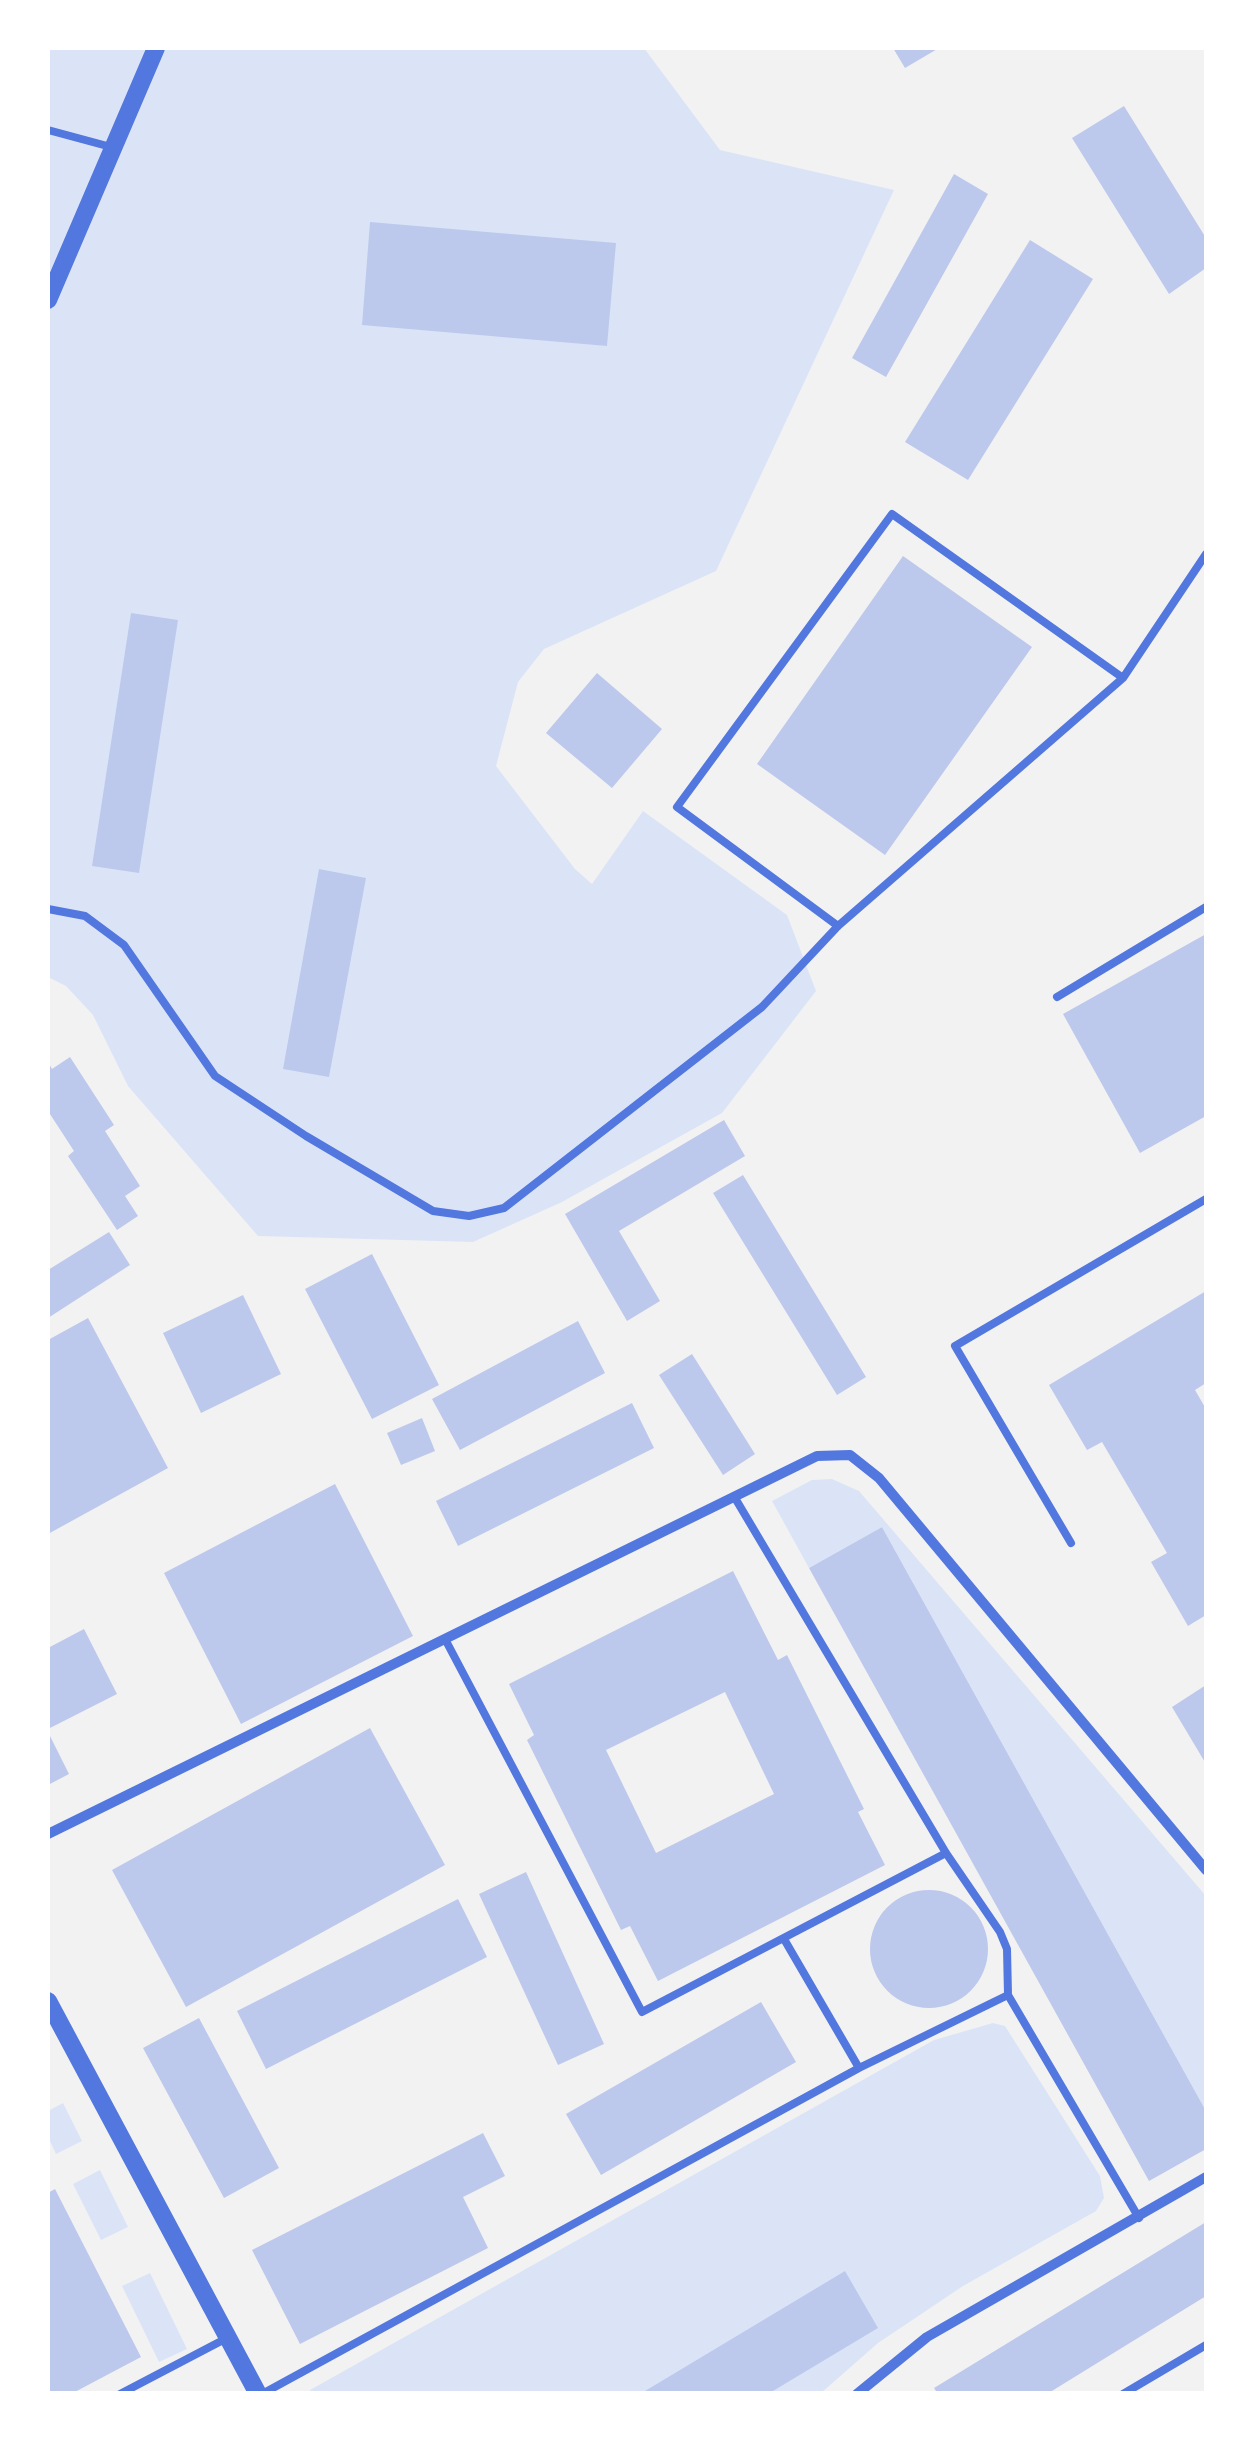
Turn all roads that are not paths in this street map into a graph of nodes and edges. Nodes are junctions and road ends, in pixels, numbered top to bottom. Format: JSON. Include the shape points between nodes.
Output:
{"nodes":[{"id":1,"x":156,"y":48,"type":"edge"},
{"id":2,"x":48,"y":130,"type":"edge"},
{"id":3,"x":112,"y":148,"type":"junction"},
{"id":4,"x":48,"y":300,"type":"edge"},
{"id":5,"x":1206,"y":554,"type":"edge"},
{"id":6,"x":1123,"y":678,"type":"junction"},
{"id":7,"x":1206,"y":907,"type":"edge"},
{"id":8,"x":48,"y":909,"type":"edge"},
{"id":9,"x":838,"y":926,"type":"junction"},
{"id":10,"x":1057,"y":996,"type":"dead end"},
{"id":11,"x":1206,"y":1199,"type":"edge"},
{"id":12,"x":735,"y":1498,"type":"junction"},
{"id":13,"x":1071,"y":1543,"type":"dead end"},
{"id":14,"x":446,"y":1639,"type":"junction"},
{"id":15,"x":48,"y":1834,"type":"edge"},
{"id":16,"x":946,"y":1853,"type":"junction"},
{"id":17,"x":1206,"y":1870,"type":"edge"},
{"id":18,"x":784,"y":1939,"type":"junction"},
{"id":19,"x":1008,"y":1995,"type":"junction"},
{"id":20,"x":48,"y":2001,"type":"edge"},
{"id":21,"x":858,"y":2068,"type":"junction"},
{"id":22,"x":1206,"y":2177,"type":"edge"},
{"id":23,"x":1139,"y":2218,"type":"junction"},
{"id":24,"x":228,"y":2337,"type":"junction"},
{"id":25,"x":1206,"y":2345,"type":"edge"},
{"id":26,"x":120,"y":2394,"type":"edge"},
{"id":27,"x":260,"y":2394,"type":"edge"},
{"id":28,"x":857,"y":2394,"type":"edge"},
{"id":29,"x":1123,"y":2394,"type":"edge"}],
"edges":[{"from":1,"to":3,"type":"street"},
{"from":2,"to":3,"type":"lane"},
{"from":3,"to":4,"type":"street"},
{"from":5,"to":6,"type":"lane"},
{"from":6,"to":9,"type":"lane"},
{"from":6,"to":9,"type":"lane","via":[[892,514],[677,806]]},
{"from":7,"to":10,"type":"lane"},
{"from":8,"to":9,"type":"lane","via":[[86,916],[124,945],[215,1076],[432,1210],[468,1216],[504,1208],[534,1188],[762,1007]]},
{"from":11,"to":13,"type":"lane","via":[[955,1346]]},
{"from":12,"to":14,"type":"street"},
{"from":12,"to":16,"type":"lane"},
{"from":12,"to":17,"type":"street","via":[[817,1456],[850,1455],[864,1466]]},
{"from":14,"to":15,"type":"street"},
{"from":14,"to":18,"type":"lane","via":[[642,2012]]},
{"from":16,"to":18,"type":"lane"},
{"from":16,"to":19,"type":"lane","via":[[1000,1932]]},
{"from":18,"to":21,"type":"lane"},
{"from":19,"to":21,"type":"lane"},
{"from":19,"to":23,"type":"lane"},
{"from":20,"to":24,"type":"street"},
{"from":21,"to":27,"type":"lane"},
{"from":22,"to":23,"type":"street"},
{"from":23,"to":28,"type":"street","via":[[926,2337]]},
{"from":24,"to":26,"type":"lane"},
{"from":24,"to":27,"type":"street"},
{"from":25,"to":29,"type":"lane"}]}
